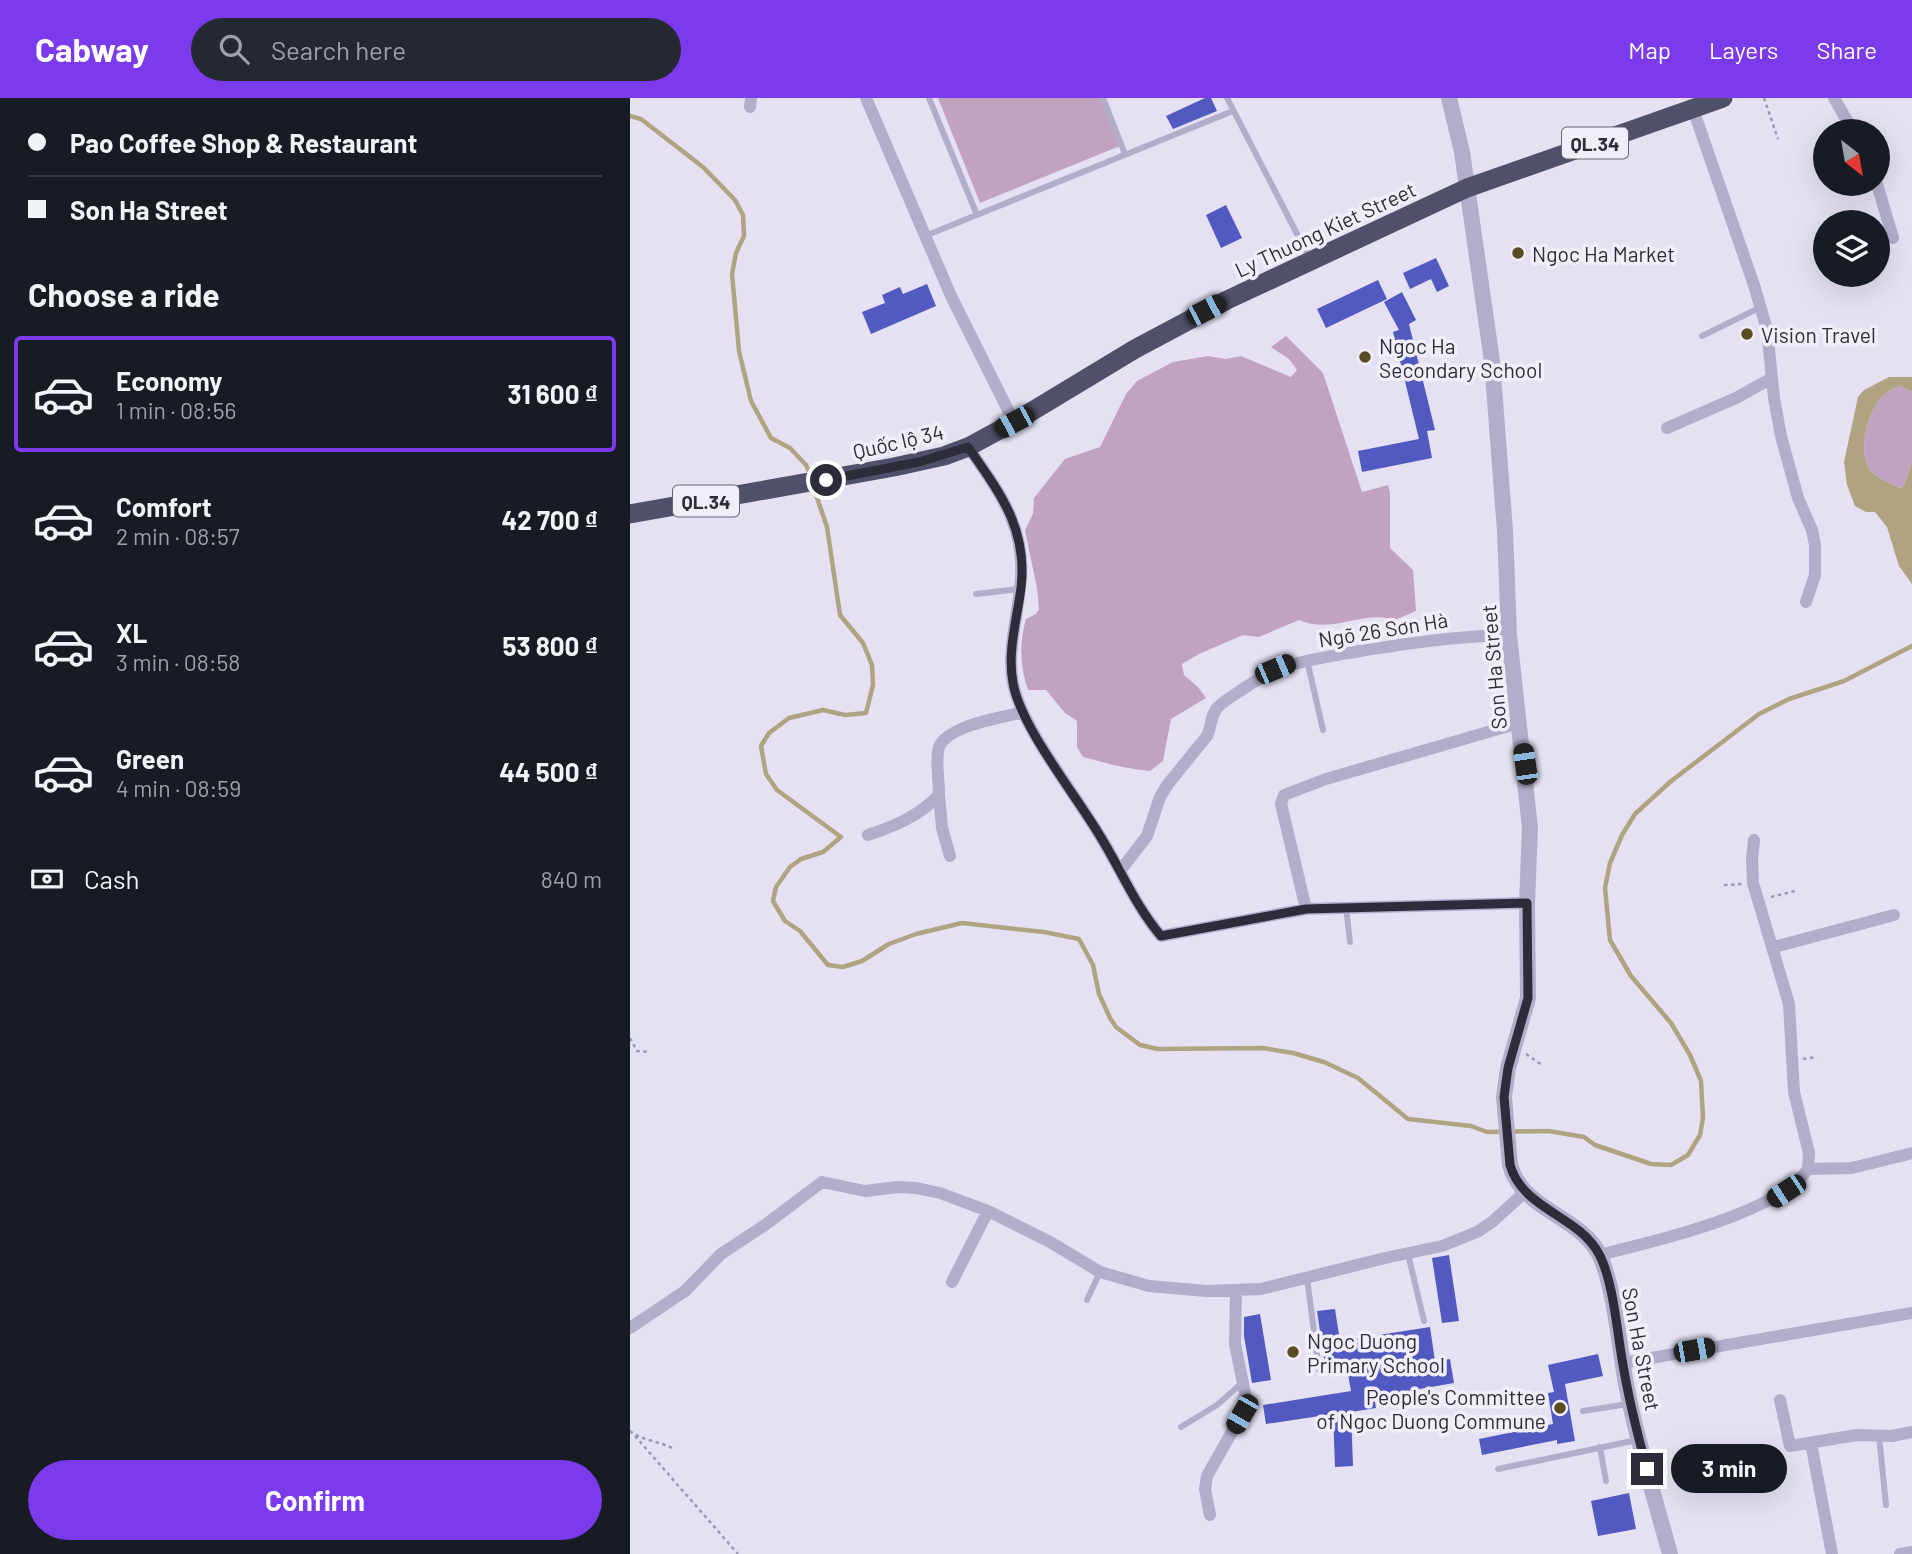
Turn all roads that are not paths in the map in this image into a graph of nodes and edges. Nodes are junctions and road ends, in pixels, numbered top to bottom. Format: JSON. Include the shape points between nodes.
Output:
{"nodes":[{"id":1,"x":866,"y":98,"type":"edge"},
{"id":2,"x":929,"y":98,"type":"edge"},
{"id":3,"x":1103,"y":98,"type":"edge"},
{"id":4,"x":1227,"y":98,"type":"edge"},
{"id":5,"x":1449,"y":98,"type":"edge"},
{"id":6,"x":1723,"y":98,"type":"edge"},
{"id":7,"x":1834,"y":98,"type":"edge"},
{"id":8,"x":1693,"y":109,"type":"junction"},
{"id":9,"x":1233,"y":111,"type":"junction"},
{"id":10,"x":1846,"y":119,"type":"edge"},
{"id":11,"x":1125,"y":154,"type":"junction"},
{"id":12,"x":1467,"y":188,"type":"junction"},
{"id":13,"x":1881,"y":196,"type":"edge"},
{"id":14,"x":977,"y":215,"type":"junction"},
{"id":15,"x":925,"y":236,"type":"junction"},
{"id":16,"x":1894,"y":238,"type":"dead end"},
{"id":17,"x":1311,"y":261,"type":"junction"},
{"id":18,"x":1761,"y":307,"type":"junction"},
{"id":19,"x":1702,"y":336,"type":"dead end"},
{"id":20,"x":1772,"y":377,"type":"junction"},
{"id":21,"x":1014,"y":422,"type":"junction"},
{"id":22,"x":1667,"y":428,"type":"dead end"},
{"id":23,"x":968,"y":447,"type":"junction"},
{"id":24,"x":630,"y":514,"type":"edge"},
{"id":25,"x":1020,"y":589,"type":"junction"},
{"id":26,"x":976,"y":594,"type":"dead end"},
{"id":27,"x":1806,"y":602,"type":"dead end"},
{"id":28,"x":1509,"y":635,"type":"junction"},
{"id":29,"x":1307,"y":660,"type":"junction"},
{"id":30,"x":1023,"y":712,"type":"junction"},
{"id":31,"x":1519,"y":723,"type":"junction"},
{"id":32,"x":1323,"y":730,"type":"dead end"},
{"id":33,"x":939,"y":794,"type":"junction"},
{"id":34,"x":868,"y":835,"type":"dead end"},
{"id":35,"x":1754,"y":840,"type":"dead end"},
{"id":36,"x":950,"y":856,"type":"dead end"},
{"id":37,"x":1121,"y":871,"type":"junction"},
{"id":38,"x":1527,"y":903,"type":"junction"},
{"id":39,"x":1346,"y":907,"type":"junction"},
{"id":40,"x":1306,"y":909,"type":"junction"},
{"id":41,"x":1894,"y":915,"type":"dead end"},
{"id":42,"x":1350,"y":942,"type":"dead end"},
{"id":43,"x":1774,"y":947,"type":"junction"},
{"id":44,"x":1912,"y":1153,"type":"edge"},
{"id":45,"x":1808,"y":1169,"type":"junction"},
{"id":46,"x":1524,"y":1193,"type":"junction"},
{"id":47,"x":988,"y":1211,"type":"junction"},
{"id":48,"x":1408,"y":1254,"type":"junction"},
{"id":49,"x":1599,"y":1255,"type":"junction"},
{"id":50,"x":1100,"y":1272,"type":"junction"},
{"id":51,"x":1307,"y":1278,"type":"junction"},
{"id":52,"x":952,"y":1282,"type":"dead end"},
{"id":53,"x":1236,"y":1291,"type":"junction"},
{"id":54,"x":1087,"y":1300,"type":"dead end"},
{"id":55,"x":1912,"y":1313,"type":"edge"},
{"id":56,"x":1424,"y":1321,"type":"dead end"},
{"id":57,"x":630,"y":1328,"type":"edge"},
{"id":58,"x":1622,"y":1363,"type":"junction"},
{"id":59,"x":1319,"y":1370,"type":"dead end"},
{"id":60,"x":1243,"y":1381,"type":"junction"},
{"id":61,"x":1780,"y":1399,"type":"dead end"},
{"id":62,"x":1630,"y":1404,"type":"junction"},
{"id":63,"x":1583,"y":1411,"type":"dead end"},
{"id":64,"x":1181,"y":1427,"type":"dead end"},
{"id":65,"x":1912,"y":1432,"type":"edge"},
{"id":66,"x":1879,"y":1436,"type":"junction"},
{"id":67,"x":1639,"y":1439,"type":"junction"},
{"id":68,"x":1811,"y":1443,"type":"junction"},
{"id":69,"x":1601,"y":1447,"type":"junction"},
{"id":70,"x":1498,"y":1468,"type":"dead end"},
{"id":71,"x":1606,"y":1481,"type":"dead end"},
{"id":72,"x":1886,"y":1505,"type":"dead end"},
{"id":73,"x":1210,"y":1515,"type":"dead end"},
{"id":74,"x":1912,"y":1552,"type":"edge"},
{"id":75,"x":1670,"y":1554,"type":"edge"},
{"id":76,"x":1832,"y":1554,"type":"edge"},
{"id":77,"x":1900,"y":1554,"type":"edge"}],
"edges":[{"from":1,"to":15,"type":"street"},
{"from":2,"to":14,"type":"lane"},
{"from":3,"to":11,"type":"lane"},
{"from":4,"to":9,"type":"lane"},
{"from":5,"to":12,"type":"street","name":"Son Ha Street"},
{"from":6,"to":8,"type":"highway","name":"Ly Thuong Kiet Street","number":"QL.34"},
{"from":7,"to":10,"type":"street"},
{"from":8,"to":12,"type":"highway","name":"Ly Thuong Kiet Street","number":"QL.34"},
{"from":8,"to":18,"type":"street"},
{"from":9,"to":11,"type":"lane"},
{"from":9,"to":17,"type":"lane"},
{"from":11,"to":14,"type":"lane"},
{"from":12,"to":17,"type":"highway","name":"Ly Thuong Kiet Street","number":"QL.34"},
{"from":12,"to":28,"type":"street","name":"Son Ha Street","via":[[1492,361]]},
{"from":13,"to":16,"type":"street"},
{"from":14,"to":15,"type":"lane"},
{"from":15,"to":21,"type":"street"},
{"from":17,"to":21,"type":"highway","name":"Ly Thuong Kiet Street","number":"QL.34","via":[[1174,327]]},
{"from":18,"to":19,"type":"lane"},
{"from":18,"to":20,"type":"street"},
{"from":20,"to":22,"type":"street"},
{"from":20,"to":27,"type":"street","via":[[1784,449],[1815,545],[1815,575]]},
{"from":21,"to":23,"type":"highway","name":"Ly Thuong Kiet Street","number":"QL.34"},
{"from":23,"to":24,"type":"highway","name":"Quốc lộ 34","number":"QL.34","via":[[919,462]]},
{"from":23,"to":25,"type":"street","via":[[1015,525]]},
{"from":25,"to":26,"type":"lane"},
{"from":25,"to":30,"type":"street","via":[[1012,670]]},
{"from":28,"to":29,"type":"street","name":"Ngõ 26 Sơn Hà","via":[[1408,642]]},
{"from":28,"to":31,"type":"street","name":"Son Ha Street"},
{"from":29,"to":32,"type":"lane"},
{"from":29,"to":37,"type":"street","name":"Ngõ 26 Sơn Hà","via":[[1275,669],[1217,707],[1207,736],[1168,784],[1147,836]]},
{"from":30,"to":33,"type":"street","via":[[958,729],[944,738],[938,750]]},
{"from":30,"to":37,"type":"street"},
{"from":31,"to":38,"type":"street","name":"Son Ha Street","via":[[1530,828]]},
{"from":31,"to":40,"type":"street","via":[[1337,775],[1284,795],[1280,804]]},
{"from":33,"to":34,"type":"street","via":[[922,811]]},
{"from":33,"to":36,"type":"street"},
{"from":35,"to":43,"type":"street","via":[[1753,883]]},
{"from":37,"to":40,"type":"street","via":[[1161,936]]},
{"from":38,"to":39,"type":"street"},
{"from":38,"to":46,"type":"street","name":"Son Ha Street","via":[[1528,998],[1505,1083],[1504,1110],[1510,1165]]},
{"from":39,"to":40,"type":"street"},
{"from":39,"to":42,"type":"lane"},
{"from":41,"to":43,"type":"street"},
{"from":43,"to":45,"type":"street","via":[[1789,1004],[1794,1092],[1809,1153]]},
{"from":44,"to":45,"type":"street","via":[[1852,1168]]},
{"from":45,"to":49,"type":"street","via":[[1786,1191],[1759,1205],[1665,1239]]},
{"from":46,"to":48,"type":"street","via":[[1477,1233]]},
{"from":46,"to":49,"type":"street","name":"Son Ha Street","via":[[1580,1232]]},
{"from":47,"to":50,"type":"street"},
{"from":47,"to":52,"type":"street"},
{"from":47,"to":57,"type":"street","via":[[916,1188],[865,1191],[822,1182],[721,1254],[685,1291]]},
{"from":48,"to":51,"type":"street"},
{"from":48,"to":56,"type":"lane"},
{"from":49,"to":58,"type":"street","name":"Son Ha Street"},
{"from":50,"to":53,"type":"street","via":[[1149,1286]]},
{"from":50,"to":54,"type":"lane"},
{"from":51,"to":53,"type":"street"},
{"from":51,"to":59,"type":"lane"},
{"from":53,"to":60,"type":"street","via":[[1236,1345]]},
{"from":55,"to":58,"type":"street"},
{"from":58,"to":62,"type":"street","name":"Son Ha Street"},
{"from":60,"to":64,"type":"lane","via":[[1217,1405]]},
{"from":60,"to":73,"type":"street","via":[[1246,1398],[1242,1414],[1207,1476]]},
{"from":61,"to":68,"type":"street","via":[[1788,1444]]},
{"from":62,"to":63,"type":"lane"},
{"from":62,"to":67,"type":"street","name":"Son Ha Street"},
{"from":65,"to":66,"type":"street"},
{"from":66,"to":68,"type":"street"},
{"from":66,"to":72,"type":"lane"},
{"from":67,"to":69,"type":"lane"},
{"from":67,"to":75,"type":"street","name":"Son Ha Street"},
{"from":68,"to":76,"type":"street"},
{"from":69,"to":70,"type":"lane"},
{"from":69,"to":71,"type":"lane"},
{"from":74,"to":77,"type":"street"}]}
